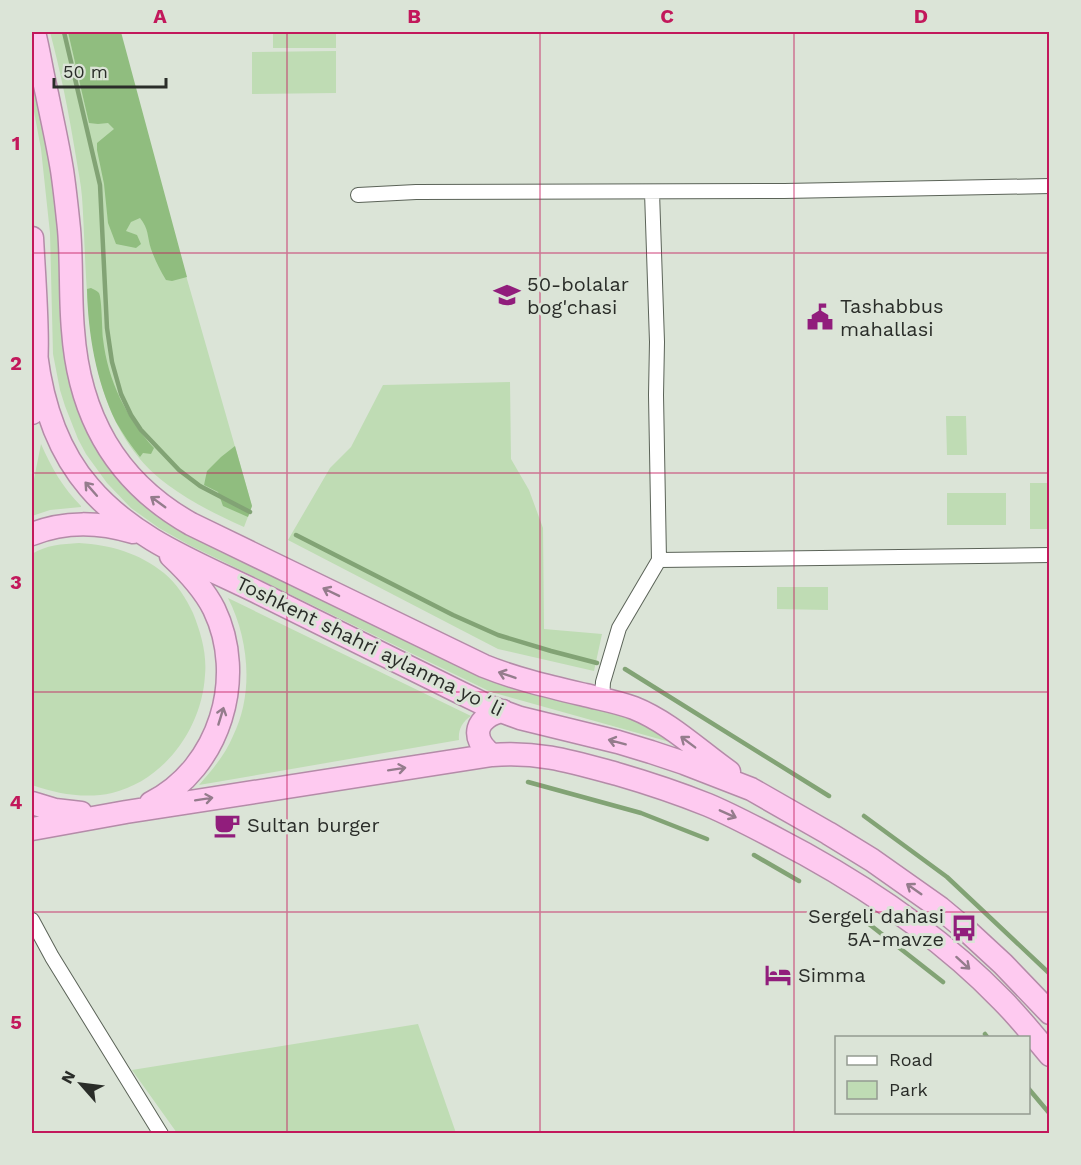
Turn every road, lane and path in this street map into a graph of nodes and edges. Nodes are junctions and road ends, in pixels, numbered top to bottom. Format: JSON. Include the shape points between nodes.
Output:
{"nodes":[{"id":1,"x":33,"y":38,"type":"edge"},
{"id":2,"x":1050,"y":186,"type":"edge"},
{"id":3,"x":652,"y":192,"type":"junction"},
{"id":4,"x":358,"y":195,"type":"dead end"},
{"id":5,"x":32,"y":238,"type":"edge"},
{"id":6,"x":36,"y":354,"type":"junction"},
{"id":7,"x":32,"y":413,"type":"edge"},
{"id":8,"x":32,"y":534,"type":"edge"},
{"id":9,"x":152,"y":540,"type":"junction"},
{"id":10,"x":1050,"y":555,"type":"edge"},
{"id":11,"x":659,"y":560,"type":"junction"},
{"id":12,"x":602,"y":699,"type":"junction"},
{"id":13,"x":503,"y":711,"type":"junction"},
{"id":14,"x":492,"y":755,"type":"junction"},
{"id":15,"x":751,"y":789,"type":"junction"},
{"id":16,"x":32,"y":803,"type":"edge"},
{"id":17,"x":126,"y":812,"type":"junction"},
{"id":18,"x":32,"y":829,"type":"edge"},
{"id":19,"x":32,"y":920,"type":"edge"},
{"id":20,"x":1050,"y":1013,"type":"edge"},
{"id":21,"x":1050,"y":1055,"type":"edge"},
{"id":22,"x":160,"y":1134,"type":"edge"}],
"edges":[{"from":12,"to":1,"type":"highway","one_way":true,"via":[[484,666],[191,524],[153,499],[126,472],[96,426],[78,372],[62,170]]},
{"from":2,"to":3,"type":"street"},
{"from":3,"to":4,"type":"street"},
{"from":3,"to":11,"type":"street"},
{"from":5,"to":6,"type":"highway"},
{"from":6,"to":7,"type":"highway"},
{"from":9,"to":6,"type":"highway","name":"Toshkent shahri aylanma yoʻli","one_way":true,"via":[[107,507],[71,464],[45,405]]},
{"from":8,"to":9,"type":"highway","name":"Toshkent shahri aylanma yoʻli","via":[[53,527],[91,524]]},
{"from":9,"to":13,"type":"highway","name":"Toshkent shahri aylanma yoʻli"},
{"from":17,"to":9,"type":"highway","name":"Toshkent shahri aylanma yoʻli","one_way":true,"via":[[160,798],[192,772],[217,729],[228,680],[225,640],[210,601]]},
{"from":10,"to":11,"type":"street"},
{"from":11,"to":12,"type":"street","via":[[619,628]]},
{"from":15,"to":12,"type":"highway","one_way":true,"via":[[658,720]]},
{"from":13,"to":14,"type":"highway","via":[[487,717],[478,728],[481,744]]},
{"from":15,"to":13,"type":"highway","name":"Toshkent shahri aylanma yoʻli","one_way":true,"via":[[640,749]]},
{"from":17,"to":14,"type":"highway","name":"Toshkent shahri aylanma yoʻli","one_way":true},
{"from":14,"to":21,"type":"highway","name":"Toshkent shahri aylanma yoʻli","one_way":true,"via":[[553,757],[624,777],[708,805],[781,841],[900,913],[948,950],[1002,999]]},
{"from":20,"to":15,"type":"highway","name":"Toshkent shahri aylanma yoʻli","one_way":true,"via":[[940,908],[872,860]]},
{"from":16,"to":17,"type":"highway","name":"Toshkent shahri aylanma yoʻli","via":[[70,812]]},
{"from":17,"to":18,"type":"highway","name":"Toshkent shahri aylanma yoʻli"},
{"from":19,"to":22,"type":"street"}]}
